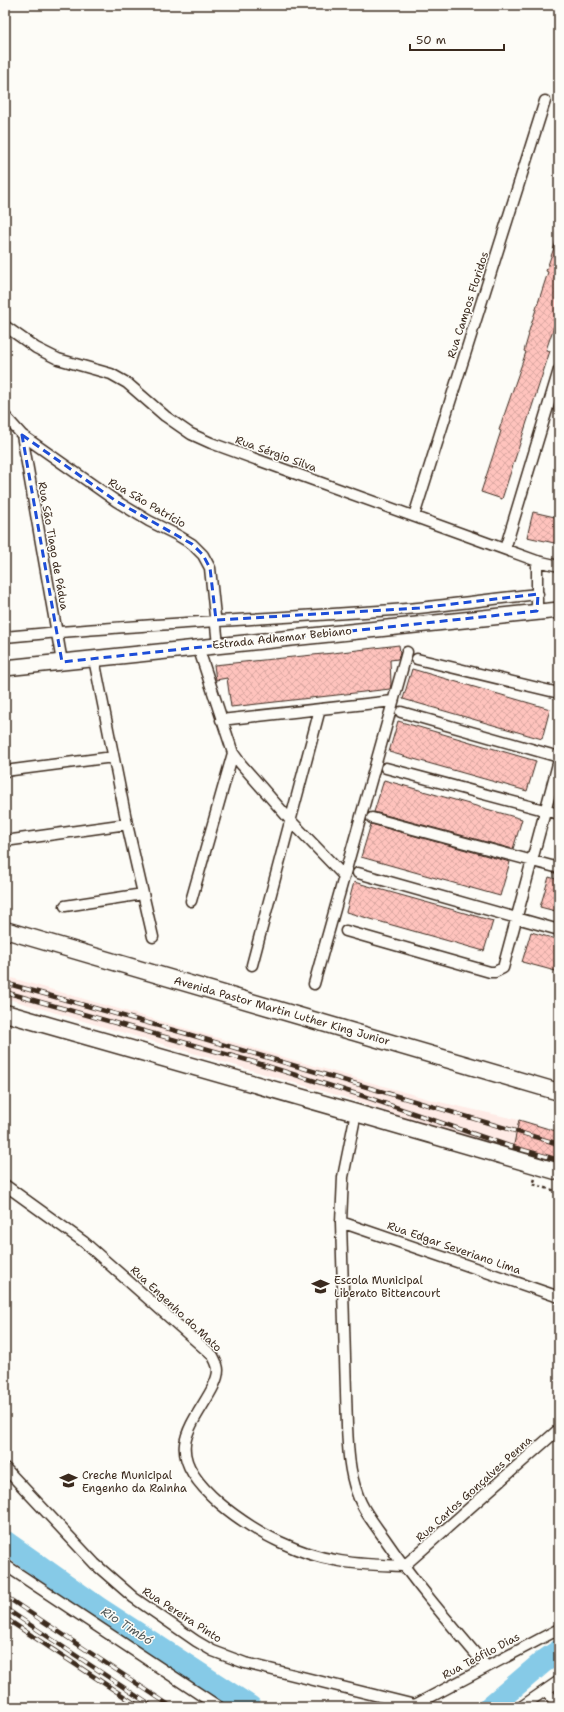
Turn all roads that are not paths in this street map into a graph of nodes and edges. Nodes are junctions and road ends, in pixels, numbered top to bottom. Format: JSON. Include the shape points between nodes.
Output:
{"nodes":[{"id":1,"x":545,"y":101,"type":"dead end"},
{"id":2,"x":5,"y":326,"type":"edge"},
{"id":3,"x":559,"y":370,"type":"edge"},
{"id":4,"x":5,"y":416,"type":"edge"},
{"id":5,"x":22,"y":435,"type":"junction"},
{"id":6,"x":414,"y":516,"type":"junction"},
{"id":7,"x":505,"y":549,"type":"junction"},
{"id":8,"x":537,"y":561,"type":"junction"},
{"id":9,"x":559,"y":566,"type":"edge"},
{"id":10,"x":538,"y":594,"type":"junction"},
{"id":11,"x":559,"y":610,"type":"edge"},
{"id":12,"x":537,"y":611,"type":"junction"},
{"id":13,"x":216,"y":620,"type":"junction"},
{"id":14,"x":56,"y":632,"type":"junction"},
{"id":15,"x":5,"y":637,"type":"edge"},
{"id":16,"x":218,"y":645,"type":"junction"},
{"id":17,"x":198,"y":647,"type":"junction"},
{"id":18,"x":407,"y":652,"type":"dead end"},
{"id":19,"x":94,"y":659,"type":"junction"},
{"id":20,"x":417,"y":659,"type":"dead end"},
{"id":21,"x":62,"y":662,"type":"junction"},
{"id":22,"x":5,"y":668,"type":"edge"},
{"id":23,"x":559,"y":693,"type":"edge"},
{"id":24,"x":393,"y":701,"type":"junction"},
{"id":25,"x":320,"y":709,"type":"junction"},
{"id":26,"x":402,"y":712,"type":"dead end"},
{"id":27,"x":221,"y":720,"type":"junction"},
{"id":28,"x":233,"y":753,"type":"junction"},
{"id":29,"x":113,"y":757,"type":"junction"},
{"id":30,"x":559,"y":757,"type":"edge"},
{"id":31,"x":559,"y":760,"type":"edge"},
{"id":32,"x":386,"y":768,"type":"dead end"},
{"id":33,"x":5,"y":771,"type":"edge"},
{"id":34,"x":546,"y":811,"type":"junction"},
{"id":35,"x":559,"y":814,"type":"edge"},
{"id":36,"x":372,"y":818,"type":"dead end"},
{"id":37,"x":291,"y":821,"type":"junction"},
{"id":38,"x":127,"y":824,"type":"junction"},
{"id":39,"x":5,"y":841,"type":"edge"},
{"id":40,"x":533,"y":861,"type":"junction"},
{"id":41,"x":559,"y":868,"type":"edge"},
{"id":42,"x":358,"y":873,"type":"dead end"},
{"id":43,"x":344,"y":876,"type":"junction"},
{"id":44,"x":143,"y":894,"type":"junction"},
{"id":45,"x":191,"y":901,"type":"dead end"},
{"id":46,"x":65,"y":906,"type":"dead end"},
{"id":47,"x":517,"y":919,"type":"junction"},
{"id":48,"x":5,"y":930,"type":"edge"},
{"id":49,"x":559,"y":930,"type":"edge"},
{"id":50,"x":346,"y":931,"type":"dead end"},
{"id":51,"x":153,"y":937,"type":"dead end"},
{"id":52,"x":252,"y":965,"type":"dead end"},
{"id":53,"x":314,"y":984,"type":"dead end"},
{"id":54,"x":5,"y":1013,"type":"edge"},
{"id":55,"x":559,"y":1092,"type":"edge"},
{"id":56,"x":356,"y":1113,"type":"junction"},
{"id":57,"x":559,"y":1172,"type":"edge"},
{"id":58,"x":5,"y":1185,"type":"edge"},
{"id":59,"x":341,"y":1222,"type":"junction"},
{"id":60,"x":559,"y":1297,"type":"edge"},
{"id":61,"x":559,"y":1429,"type":"edge"},
{"id":62,"x":5,"y":1468,"type":"edge"},
{"id":63,"x":5,"y":1565,"type":"edge"},
{"id":64,"x":404,"y":1566,"type":"junction"},
{"id":65,"x":559,"y":1629,"type":"edge"},
{"id":66,"x":486,"y":1666,"type":"junction"},
{"id":67,"x":559,"y":1681,"type":"edge"},
{"id":68,"x":546,"y":1690,"type":"junction"},
{"id":69,"x":415,"y":1706,"type":"edge"},
{"id":70,"x":219,"y":1707,"type":"edge"},
{"id":71,"x":521,"y":1707,"type":"edge"},
{"id":72,"x":559,"y":1707,"type":"edge"}],
"edges":[{"from":1,"to":6,"type":"street","name":"Rua Campos Floridos"},
{"from":2,"to":6,"type":"street","name":"Rua Sérgio Silva","via":[[36,348],[58,359],[111,374],[191,434]]},
{"from":3,"to":7,"type":"street"},
{"from":4,"to":5,"type":"street","name":"Rua São Patrício"},
{"from":5,"to":13,"type":"street","name":"Rua São Patrício","via":[[116,501],[192,544],[203,555],[210,568]]},
{"from":5,"to":14,"type":"street","name":"Rua São Tiago de Pádua"},
{"from":6,"to":7,"type":"street","name":"Rua Sérgio Silva"},
{"from":7,"to":8,"type":"street","name":"Rua Sérgio Silva"},
{"from":8,"to":9,"type":"street","name":"Rua Sérgio Silva"},
{"from":8,"to":10,"type":"street"},
{"from":10,"to":12,"type":"street"},
{"from":10,"to":13,"type":"street","name":"Estrada Adhemar Bebiano","via":[[419,608]]},
{"from":11,"to":12,"type":"main road","name":"Estrada Adhemar Bebiano"},
{"from":12,"to":16,"type":"main road","name":"Estrada Adhemar Bebiano"},
{"from":13,"to":14,"type":"street","name":"Estrada Adhemar Bebiano"},
{"from":13,"to":16,"type":"street","name":"Rua São Patrício"},
{"from":14,"to":15,"type":"street","name":"Estrada Adhemar Bebiano"},
{"from":14,"to":21,"type":"street","name":"Rua São Tiago de Pádua"},
{"from":16,"to":17,"type":"main road","name":"Estrada Adhemar Bebiano"},
{"from":17,"to":19,"type":"main road","name":"Estrada Adhemar Bebiano"},
{"from":17,"to":27,"type":"street"},
{"from":18,"to":24,"type":"street"},
{"from":19,"to":21,"type":"main road","name":"Estrada Adhemar Bebiano"},
{"from":19,"to":29,"type":"street"},
{"from":20,"to":23,"type":"street"},
{"from":21,"to":22,"type":"main road","name":"Estrada Adhemar Bebiano"},
{"from":24,"to":25,"type":"street"},
{"from":24,"to":43,"type":"street"},
{"from":25,"to":27,"type":"street"},
{"from":25,"to":37,"type":"street"},
{"from":26,"to":30,"type":"street"},
{"from":27,"to":28,"type":"street"},
{"from":28,"to":37,"type":"street"},
{"from":28,"to":45,"type":"street"},
{"from":29,"to":33,"type":"street"},
{"from":29,"to":38,"type":"street"},
{"from":31,"to":34,"type":"street"},
{"from":32,"to":34,"type":"street"},
{"from":34,"to":35,"type":"street"},
{"from":34,"to":40,"type":"street"},
{"from":36,"to":40,"type":"street"},
{"from":37,"to":43,"type":"street"},
{"from":37,"to":52,"type":"street"},
{"from":38,"to":39,"type":"street"},
{"from":38,"to":44,"type":"street"},
{"from":40,"to":41,"type":"street"},
{"from":40,"to":47,"type":"street"},
{"from":42,"to":47,"type":"street"},
{"from":43,"to":53,"type":"street"},
{"from":44,"to":46,"type":"street"},
{"from":44,"to":51,"type":"street"},
{"from":47,"to":49,"type":"street"},
{"from":47,"to":50,"type":"street","via":[[503,968],[495,972]]},
{"from":48,"to":55,"type":"main road","name":"Avenida Pastor Martin Luther King Junior"},
{"from":54,"to":56,"type":"main road"},
{"from":56,"to":57,"type":"main road"},
{"from":56,"to":59,"type":"street","via":[[343,1177]]},
{"from":58,"to":64,"type":"street","name":"Rua Engenho do Mato","via":[[84,1242],[213,1356],[217,1363],[217,1376],[190,1426],[185,1444],[185,1458],[190,1470],[205,1489],[250,1526],[280,1542],[334,1560]]},
{"from":59,"to":60,"type":"street","name":"Rua Edgar Severiano Lima"},
{"from":59,"to":64,"type":"street","via":[[347,1433],[352,1476],[357,1494],[367,1513]]},
{"from":61,"to":64,"type":"street","name":"Rua Carlos Gonçalves Penna"},
{"from":62,"to":69,"type":"street","name":"Rua Pereira Pinto","via":[[95,1564],[134,1598],[213,1651],[245,1663]]},
{"from":63,"to":70,"type":"street"},
{"from":64,"to":66,"type":"street"},
{"from":65,"to":66,"type":"street","name":"Rua Teófilo Dias"},
{"from":66,"to":69,"type":"street","name":"Rua Teófilo Dias"},
{"from":67,"to":68,"type":"street"},
{"from":68,"to":71,"type":"street"},
{"from":68,"to":72,"type":"street"}]}
